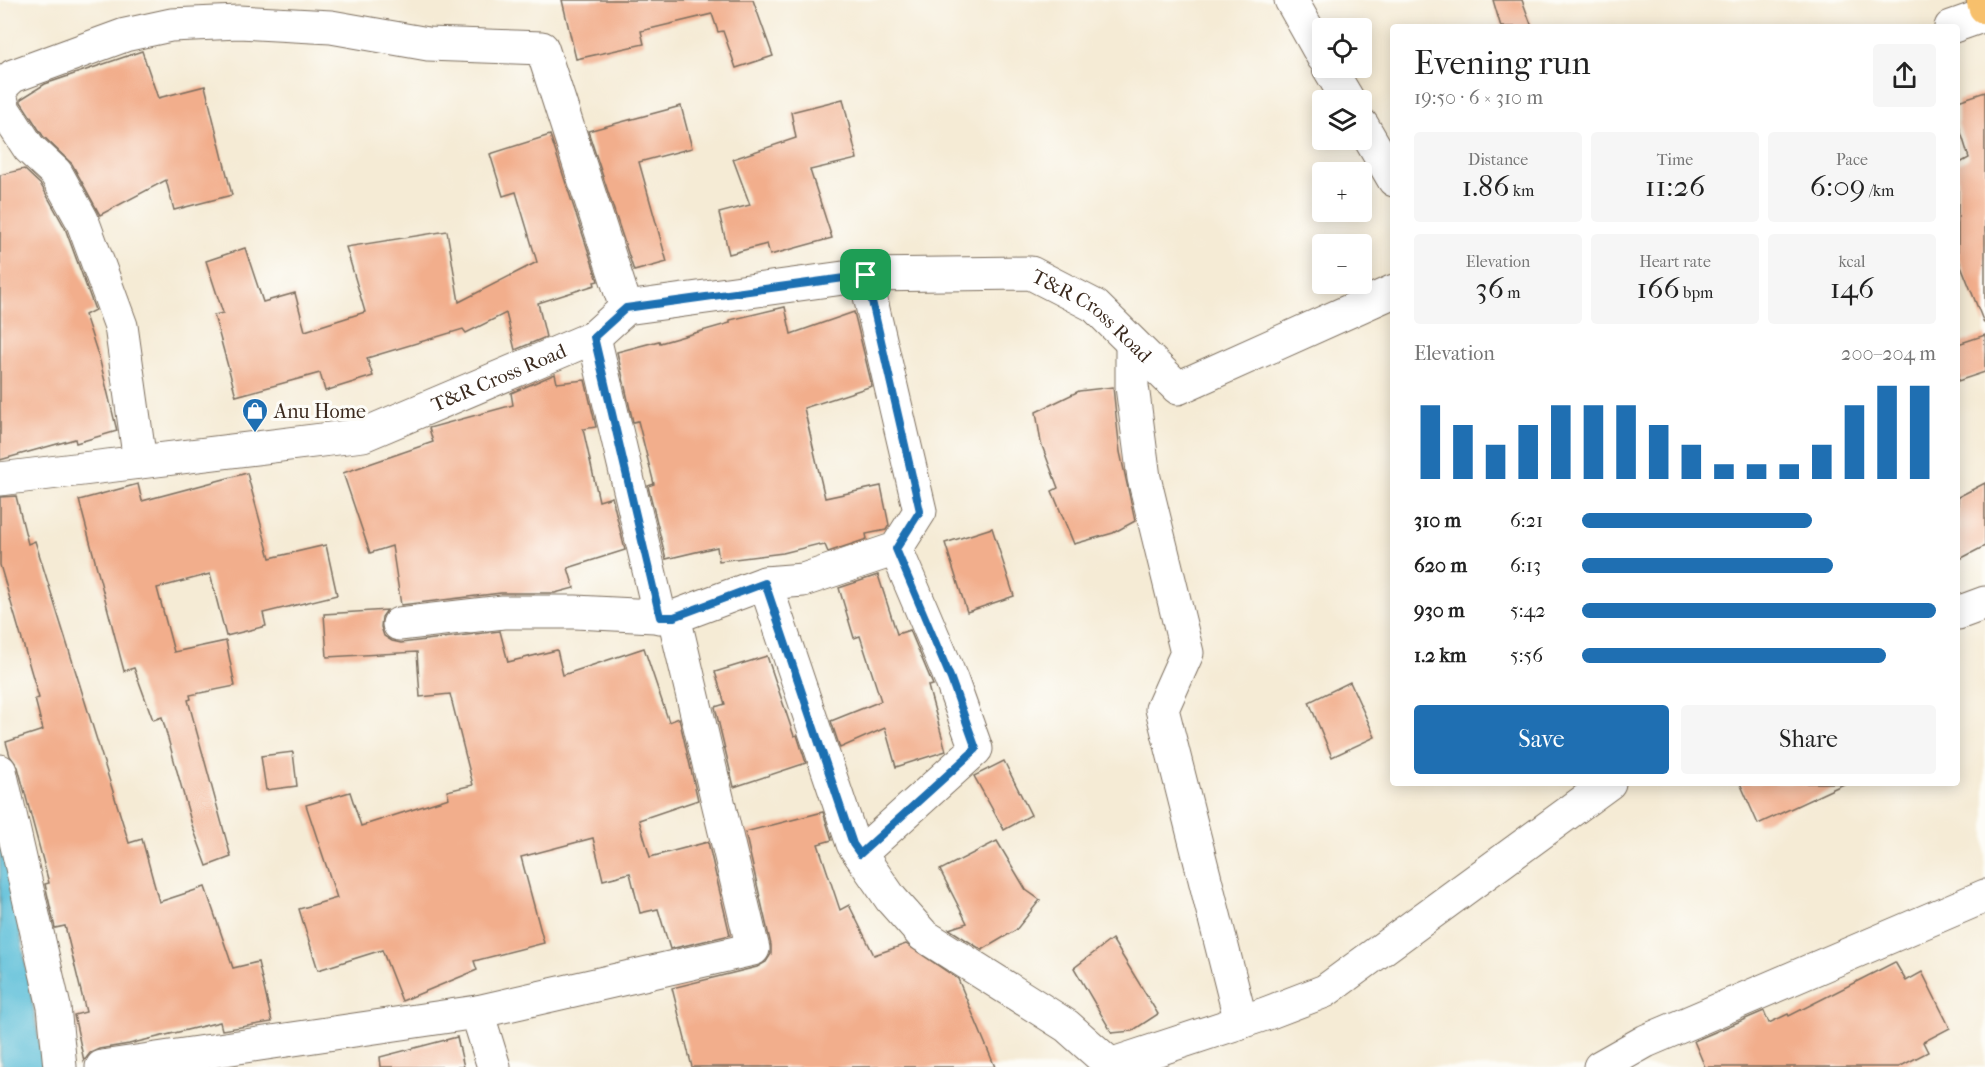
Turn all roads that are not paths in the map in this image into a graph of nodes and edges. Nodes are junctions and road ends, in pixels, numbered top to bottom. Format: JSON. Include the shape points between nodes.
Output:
{"nodes":[{"id":1,"x":1291,"y":0,"type":"edge"},
{"id":2,"x":1983,"y":0,"type":"edge"},
{"id":3,"x":1985,"y":7,"type":"edge"},
{"id":4,"x":1985,"y":15,"type":"edge"},
{"id":5,"x":1960,"y":24,"type":"edge"},
{"id":6,"x":1312,"y":37,"type":"edge"},
{"id":7,"x":0,"y":88,"type":"edge"},
{"id":8,"x":0,"y":94,"type":"edge"},
{"id":9,"x":1372,"y":142,"type":"edge"},
{"id":10,"x":1390,"y":173,"type":"edge"},
{"id":11,"x":866,"y":275,"type":"junction"},
{"id":12,"x":1390,"y":293,"type":"edge"},
{"id":13,"x":626,"y":308,"type":"junction"},
{"id":14,"x":594,"y":337,"type":"junction"},
{"id":15,"x":1132,"y":343,"type":"junction"},
{"id":16,"x":140,"y":462,"type":"junction"},
{"id":17,"x":0,"y":479,"type":"edge"},
{"id":18,"x":896,"y":549,"type":"junction"},
{"id":19,"x":765,"y":583,"type":"junction"},
{"id":20,"x":1985,"y":603,"type":"edge"},
{"id":21,"x":1960,"y":612,"type":"edge"},
{"id":22,"x":667,"y":617,"type":"junction"},
{"id":23,"x":399,"y":624,"type":"dead end"},
{"id":24,"x":0,"y":771,"type":"edge"},
{"id":25,"x":1606,"y":786,"type":"edge"},
{"id":26,"x":860,"y":854,"type":"junction"},
{"id":27,"x":1985,"y":896,"type":"edge"},
{"id":28,"x":477,"y":1012,"type":"junction"},
{"id":29,"x":1241,"y":1022,"type":"junction"},
{"id":30,"x":1112,"y":1066,"type":"edge"},
{"id":31,"x":60,"y":1067,"type":"edge"},
{"id":32,"x":102,"y":1067,"type":"edge"},
{"id":33,"x":494,"y":1067,"type":"edge"},
{"id":34,"x":1600,"y":1067,"type":"edge"}],
"edges":[{"from":1,"to":6,"type":"street"},
{"from":2,"to":3,"type":"main road"},
{"from":4,"to":5,"type":"street"},
{"from":7,"to":13,"type":"street","via":[[14,76],[114,39],[171,25],[239,22],[331,27],[428,44],[542,48]]},
{"from":8,"to":16,"type":"street","via":[[4,110],[29,148],[56,173],[82,220],[121,326]]},
{"from":9,"to":10,"type":"street"},
{"from":11,"to":13,"type":"street","name":"T&R Cross Road"},
{"from":11,"to":15,"type":"street","name":"T&R Cross Road","via":[[1031,273],[1095,306]]},
{"from":11,"to":18,"type":"street","via":[[920,511]]},
{"from":12,"to":15,"type":"street","name":"T&R Cross Road","via":[[1178,388]]},
{"from":13,"to":14,"type":"street","name":"T&R Cross Road"},
{"from":14,"to":16,"type":"street","name":"T&R Cross Road","via":[[363,435]]},
{"from":14,"to":22,"type":"street"},
{"from":15,"to":29,"type":"street","via":[[1132,386],[1144,478],[1187,653],[1162,709]]},
{"from":16,"to":17,"type":"street","name":"T&R Cross Road"},
{"from":18,"to":19,"type":"street","via":[[803,580]]},
{"from":18,"to":26,"type":"street","via":[[976,749]]},
{"from":19,"to":22,"type":"street"},
{"from":19,"to":26,"type":"street","via":[[853,844]]},
{"from":20,"to":21,"type":"street"},
{"from":22,"to":23,"type":"street","via":[[503,612]]},
{"from":22,"to":28,"type":"street","via":[[753,949]]},
{"from":24,"to":31,"type":"street","via":[[54,1007]]},
{"from":25,"to":29,"type":"street","via":[[1325,991]]},
{"from":26,"to":30,"type":"street","via":[[891,899],[923,935],[1066,1026]]},
{"from":27,"to":34,"type":"street","via":[[1646,1041]]},
{"from":28,"to":32,"type":"street"},
{"from":28,"to":33,"type":"street"},
{"from":29,"to":30,"type":"street"}]}
